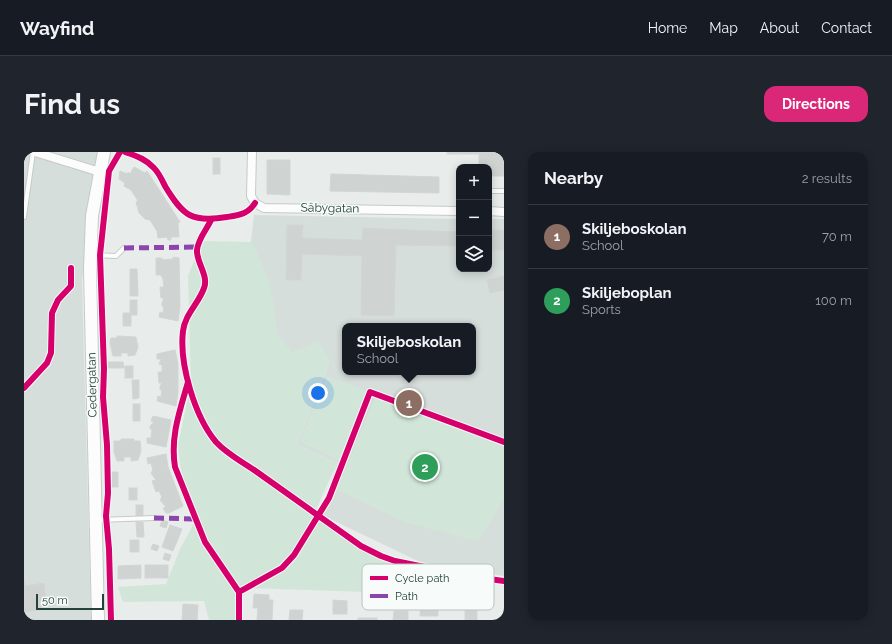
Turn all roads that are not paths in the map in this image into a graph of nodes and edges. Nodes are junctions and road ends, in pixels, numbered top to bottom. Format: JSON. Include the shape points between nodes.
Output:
{"nodes":[{"id":1,"x":34,"y":152,"type":"edge"},
{"id":2,"x":104,"y":152,"type":"edge"},
{"id":3,"x":252,"y":152,"type":"edge"},
{"id":4,"x":100,"y":172,"type":"junction"},
{"id":5,"x":492,"y":191,"type":"edge"},
{"id":6,"x":504,"y":191,"type":"edge"},
{"id":7,"x":456,"y":211,"type":"edge"},
{"id":8,"x":492,"y":212,"type":"edge"},
{"id":9,"x":504,"y":212,"type":"edge"},
{"id":10,"x":24,"y":217,"type":"edge"},
{"id":11,"x":124,"y":248,"type":"dead end"},
{"id":12,"x":90,"y":255,"type":"junction"},
{"id":13,"x":154,"y":518,"type":"dead end"},
{"id":14,"x":95,"y":520,"type":"junction"},
{"id":15,"x":98,"y":620,"type":"edge"}],
"edges":[{"from":1,"to":4,"type":"street"},
{"from":1,"to":10,"type":"lane"},
{"from":2,"to":4,"type":"street","name":"Cedergatan"},
{"from":3,"to":7,"type":"street","name":"Säbygatan","via":[[251,196],[255,203],[264,208]]},
{"from":4,"to":12,"type":"street","name":"Cedergatan","via":[[92,216]]},
{"from":5,"to":6,"type":"lane"},
{"from":8,"to":9,"type":"street"},
{"from":11,"to":12,"type":"lane","via":[[116,256]]},
{"from":12,"to":14,"type":"street","name":"Cedergatan"},
{"from":13,"to":14,"type":"lane"},
{"from":14,"to":15,"type":"street","name":"Cedergatan"}]}
